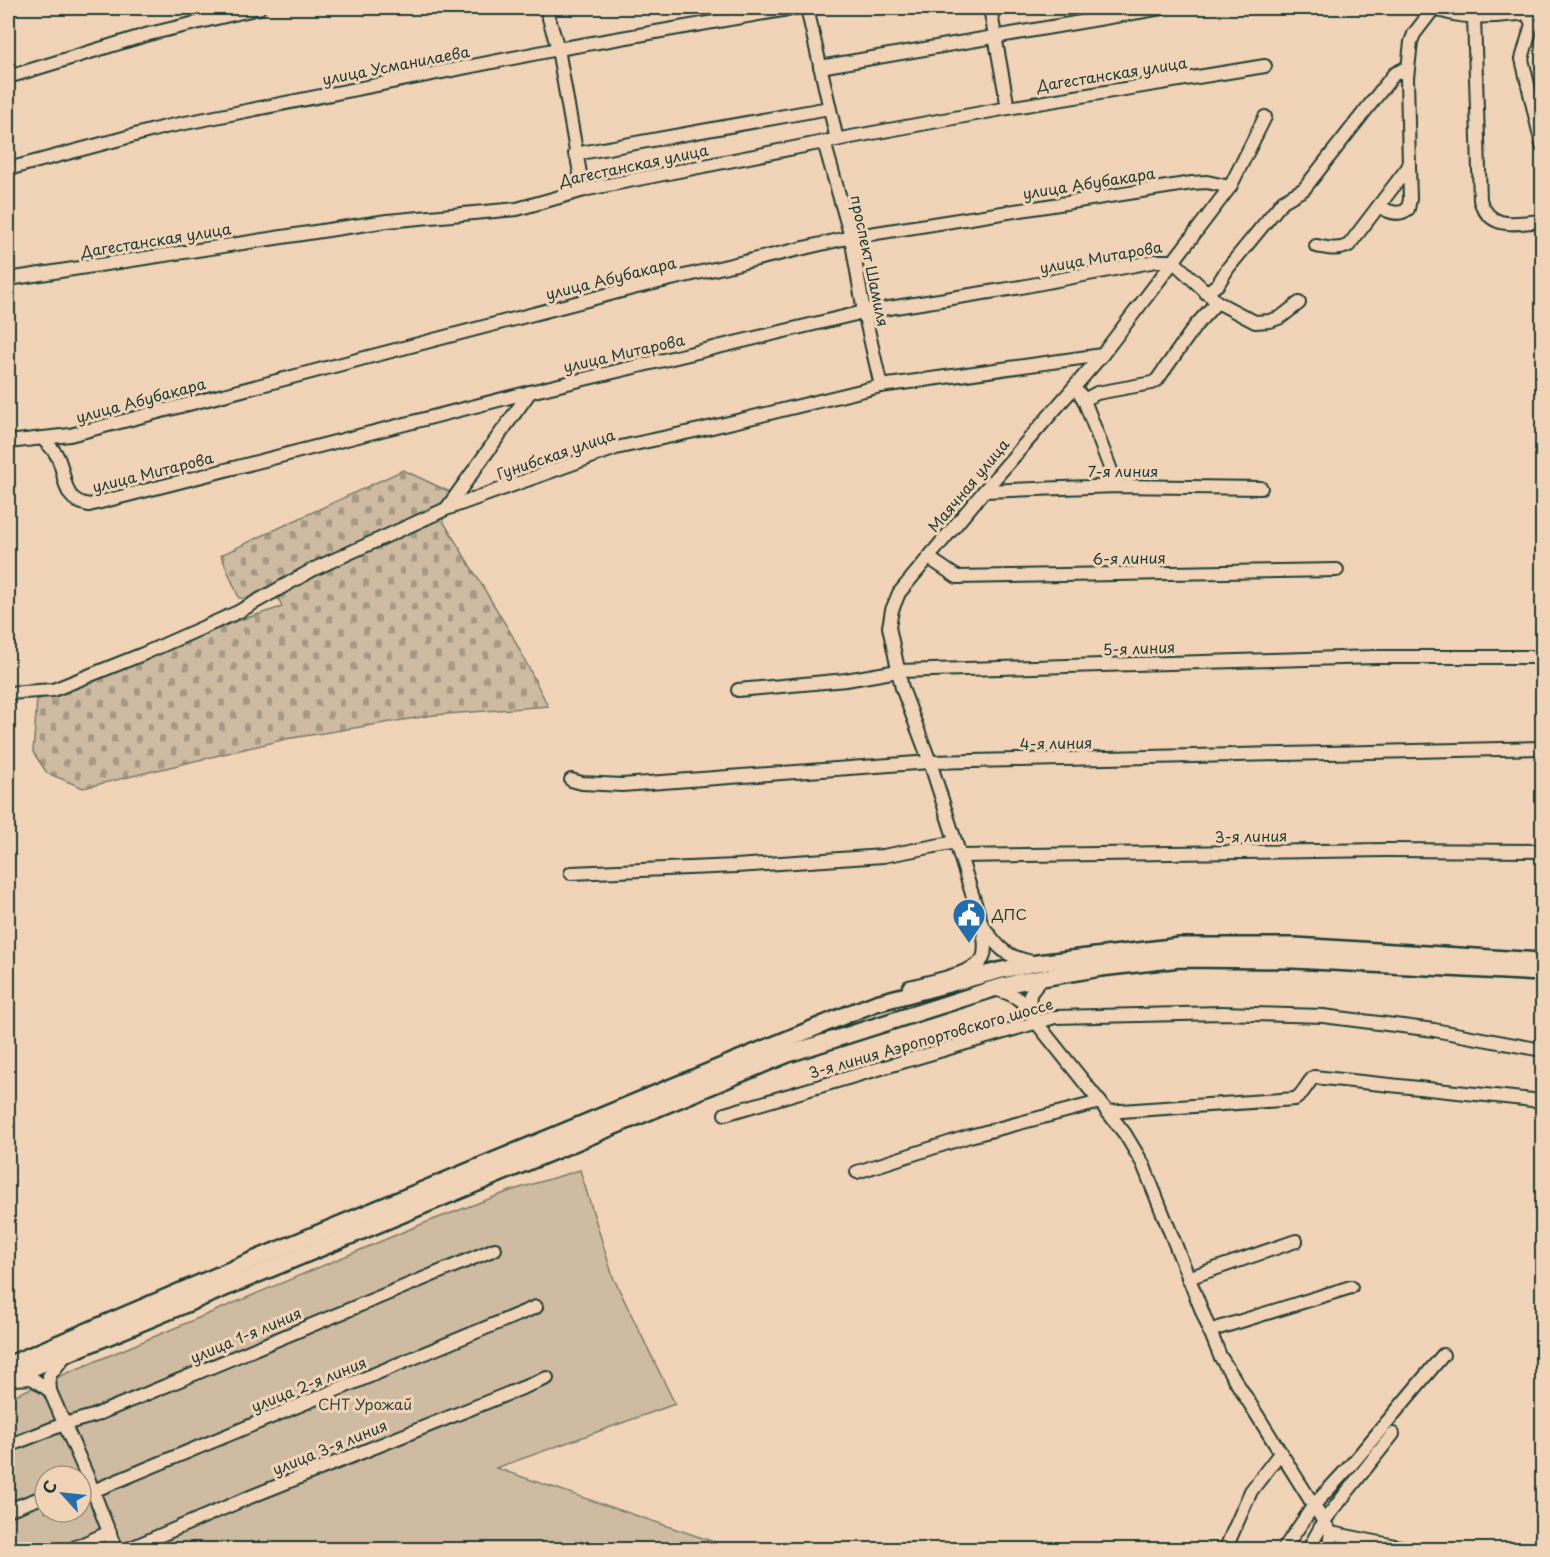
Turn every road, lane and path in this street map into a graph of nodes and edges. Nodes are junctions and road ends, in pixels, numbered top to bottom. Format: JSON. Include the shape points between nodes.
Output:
{"nodes":[{"id":1,"x":259,"y":8,"type":"edge"},
{"id":2,"x":546,"y":8,"type":"edge"},
{"id":3,"x":794,"y":8,"type":"edge"},
{"id":4,"x":807,"y":8,"type":"edge"},
{"id":5,"x":990,"y":8,"type":"edge"},
{"id":6,"x":1162,"y":8,"type":"edge"},
{"id":7,"x":1511,"y":11,"type":"edge"},
{"id":8,"x":1542,"y":12,"type":"edge"},
{"id":9,"x":1527,"y":13,"type":"junction"},
{"id":10,"x":1474,"y":16,"type":"junction"},
{"id":11,"x":995,"y":36,"type":"junction"},
{"id":12,"x":558,"y":49,"type":"junction"},
{"id":13,"x":1265,"y":66,"type":"dead end"},
{"id":14,"x":820,"y":67,"type":"junction"},
{"id":15,"x":1408,"y":67,"type":"junction"},
{"id":16,"x":8,"y":77,"type":"edge"},
{"id":17,"x":829,"y":108,"type":"junction"},
{"id":18,"x":1008,"y":108,"type":"junction"},
{"id":19,"x":1265,"y":117,"type":"dead end"},
{"id":20,"x":837,"y":140,"type":"junction"},
{"id":21,"x":824,"y":142,"type":"junction"},
{"id":22,"x":1542,"y":145,"type":"edge"},
{"id":23,"x":575,"y":154,"type":"junction"},
{"id":24,"x":1409,"y":166,"type":"junction"},
{"id":25,"x":8,"y":169,"type":"edge"},
{"id":26,"x":1230,"y":187,"type":"junction"},
{"id":27,"x":554,"y":200,"type":"junction"},
{"id":28,"x":1379,"y":206,"type":"junction"},
{"id":29,"x":1542,"y":221,"type":"edge"},
{"id":30,"x":851,"y":237,"type":"junction"},
{"id":31,"x":1316,"y":246,"type":"dead end"},
{"id":32,"x":1173,"y":261,"type":"junction"},
{"id":33,"x":8,"y":279,"type":"edge"},
{"id":34,"x":1206,"y":293,"type":"junction"},
{"id":35,"x":1217,"y":302,"type":"junction"},
{"id":36,"x":1299,"y":303,"type":"dead end"},
{"id":37,"x":864,"y":312,"type":"junction"},
{"id":38,"x":1102,"y":355,"type":"junction"},
{"id":39,"x":881,"y":387,"type":"junction"},
{"id":40,"x":1073,"y":387,"type":"junction"},
{"id":41,"x":530,"y":392,"type":"junction"},
{"id":42,"x":1084,"y":400,"type":"junction"},
{"id":43,"x":42,"y":438,"type":"junction"},
{"id":44,"x":8,"y":442,"type":"edge"},
{"id":45,"x":1117,"y":486,"type":"junction"},
{"id":46,"x":1261,"y":488,"type":"dead end"},
{"id":47,"x":984,"y":491,"type":"junction"},
{"id":48,"x":446,"y":509,"type":"junction"},
{"id":49,"x":929,"y":558,"type":"junction"},
{"id":50,"x":1337,"y":570,"type":"dead end"},
{"id":51,"x":1542,"y":657,"type":"edge"},
{"id":52,"x":898,"y":671,"type":"junction"},
{"id":53,"x":738,"y":690,"type":"dead end"},
{"id":54,"x":8,"y":693,"type":"edge"},
{"id":55,"x":1542,"y":748,"type":"edge"},
{"id":56,"x":930,"y":762,"type":"junction"},
{"id":57,"x":571,"y":780,"type":"dead end"},
{"id":58,"x":956,"y":842,"type":"junction"},
{"id":59,"x":1542,"y":851,"type":"edge"},
{"id":60,"x":960,"y":856,"type":"junction"},
{"id":61,"x":571,"y":873,"type":"dead end"},
{"id":62,"x":982,"y":925,"type":"junction"},
{"id":63,"x":1542,"y":960,"type":"edge"},
{"id":64,"x":1036,"y":963,"type":"junction"},
{"id":65,"x":1542,"y":973,"type":"edge"},
{"id":66,"x":1042,"y":978,"type":"junction"},
{"id":67,"x":993,"y":989,"type":"junction"},
{"id":68,"x":1029,"y":1009,"type":"junction"},
{"id":69,"x":854,"y":1012,"type":"junction"},
{"id":70,"x":1036,"y":1022,"type":"junction"},
{"id":71,"x":1542,"y":1050,"type":"edge"},
{"id":72,"x":1542,"y":1101,"type":"edge"},
{"id":73,"x":1104,"y":1107,"type":"junction"},
{"id":74,"x":725,"y":1114,"type":"dead end"},
{"id":75,"x":857,"y":1172,"type":"dead end"},
{"id":76,"x":1296,"y":1241,"type":"dead end"},
{"id":77,"x":495,"y":1249,"type":"dead end"},
{"id":78,"x":1188,"y":1278,"type":"junction"},
{"id":79,"x":1351,"y":1287,"type":"dead end"},
{"id":80,"x":536,"y":1308,"type":"dead end"},
{"id":81,"x":1209,"y":1331,"type":"junction"},
{"id":82,"x":72,"y":1351,"type":"junction"},
{"id":83,"x":1443,"y":1354,"type":"dead end"},
{"id":84,"x":8,"y":1365,"type":"edge"},
{"id":85,"x":547,"y":1378,"type":"dead end"},
{"id":86,"x":8,"y":1379,"type":"edge"},
{"id":87,"x":50,"y":1391,"type":"junction"},
{"id":88,"x":64,"y":1424,"type":"junction"},
{"id":89,"x":1393,"y":1434,"type":"dead end"},
{"id":90,"x":8,"y":1446,"type":"edge"},
{"id":91,"x":1280,"y":1452,"type":"junction"},
{"id":92,"x":79,"y":1464,"type":"edge"},
{"id":93,"x":93,"y":1491,"type":"joint"},
{"id":94,"x":33,"y":1501,"type":"edge"},
{"id":95,"x":1314,"y":1505,"type":"junction"},
{"id":96,"x":8,"y":1510,"type":"edge"},
{"id":97,"x":1324,"y":1521,"type":"junction"},
{"id":98,"x":1331,"y":1533,"type":"junction"},
{"id":99,"x":113,"y":1541,"type":"edge"},
{"id":100,"x":69,"y":1550,"type":"edge"},
{"id":101,"x":126,"y":1550,"type":"edge"},
{"id":102,"x":1225,"y":1550,"type":"edge"},
{"id":103,"x":1283,"y":1550,"type":"edge"},
{"id":104,"x":1308,"y":1550,"type":"edge"},
{"id":105,"x":1328,"y":1550,"type":"edge"},
{"id":106,"x":1415,"y":1550,"type":"edge"}],
"edges":[{"from":1,"to":16,"type":"street","via":[[149,33]]},
{"from":2,"to":12,"type":"street"},
{"from":3,"to":12,"type":"street","name":"улица Усманилаева"},
{"from":4,"to":14,"type":"street"},
{"from":5,"to":11,"type":"street"},
{"from":6,"to":11,"type":"street"},
{"from":7,"to":9,"type":"street"},
{"from":7,"to":10,"type":"street"},
{"from":8,"to":9,"type":"street"},
{"from":9,"to":22,"type":"street","via":[[1532,24],[1523,52],[1523,67]]},
{"from":10,"to":15,"type":"street","via":[[1434,8],[1414,34]]},
{"from":10,"to":29,"type":"street","via":[[1480,200],[1484,212],[1506,224]]},
{"from":11,"to":14,"type":"street"},
{"from":11,"to":18,"type":"street"},
{"from":12,"to":23,"type":"street"},
{"from":12,"to":25,"type":"street","name":"улица Усманилаева","via":[[165,127]]},
{"from":13,"to":18,"type":"street","name":"Дагестанская улица"},
{"from":14,"to":17,"type":"street"},
{"from":15,"to":24,"type":"street"},
{"from":15,"to":34,"type":"street","via":[[1394,74],[1304,189],[1283,201],[1218,284]]},
{"from":17,"to":20,"type":"street"},
{"from":17,"to":23,"type":"street"},
{"from":18,"to":20,"type":"street","name":"Дагестанская улица"},
{"from":19,"to":26,"type":"street","name":"Маячная улица"},
{"from":20,"to":21,"type":"street","name":"Дагестанская улица"},
{"from":21,"to":27,"type":"street","name":"Дагестанская улица","via":[[588,189]]},
{"from":21,"to":30,"type":"street","name":"проспект Шамиля"},
{"from":23,"to":27,"type":"street","via":[[581,179]]},
{"from":24,"to":28,"type":"street"},
{"from":24,"to":28,"type":"street","via":[[1408,209],[1393,213]]},
{"from":26,"to":30,"type":"street","name":"улица Абубакара","via":[[1192,183]]},
{"from":26,"to":32,"type":"street","name":"Маячная улица"},
{"from":27,"to":33,"type":"street","name":"Дагестанская улица","via":[[517,208],[387,221]]},
{"from":28,"to":31,"type":"street","via":[[1349,244],[1332,249]]},
{"from":30,"to":37,"type":"street","name":"проспект Шамиля"},
{"from":30,"to":43,"type":"street","name":"улица Абубакара","via":[[633,288],[70,435]]},
{"from":32,"to":34,"type":"street"},
{"from":32,"to":37,"type":"street","name":"улица Митарова"},
{"from":32,"to":38,"type":"street","name":"Маячная улица"},
{"from":34,"to":35,"type":"street"},
{"from":35,"to":36,"type":"street","via":[[1261,323],[1281,317]]},
{"from":35,"to":42,"type":"street","via":[[1152,383],[1097,393]]},
{"from":37,"to":39,"type":"street","name":"проспект Шамиля"},
{"from":37,"to":41,"type":"street","name":"улица Митарова"},
{"from":38,"to":39,"type":"street","name":"Гунибская улица"},
{"from":38,"to":40,"type":"street","name":"Маячная улица"},
{"from":39,"to":48,"type":"street","name":"Гунибская улица","via":[[616,448]]},
{"from":40,"to":42,"type":"street"},
{"from":40,"to":47,"type":"street","name":"Маячная улица"},
{"from":41,"to":43,"type":"street","name":"улица Митарова","via":[[89,505],[71,497],[58,457]]},
{"from":41,"to":48,"type":"street"},
{"from":42,"to":45,"type":"street"},
{"from":43,"to":44,"type":"street","name":"улица Абубакара"},
{"from":45,"to":46,"type":"street","name":"7-я линия"},
{"from":45,"to":47,"type":"street","name":"7-я линия"},
{"from":47,"to":49,"type":"street","name":"Маячная улица"},
{"from":48,"to":54,"type":"street","name":"Гунибская улица","via":[[300,576],[238,612],[143,654],[53,690]]},
{"from":49,"to":50,"type":"street","name":"6-я линия","via":[[957,577]]},
{"from":49,"to":52,"type":"street","name":"Маячная улица","via":[[899,593],[892,610],[890,627]]},
{"from":51,"to":52,"type":"street","name":"5-я линия","via":[[1376,657]]},
{"from":52,"to":53,"type":"street","name":"5-я линия"},
{"from":52,"to":56,"type":"street","name":"Маячная улица"},
{"from":55,"to":56,"type":"street","name":"4-я линия"},
{"from":56,"to":57,"type":"street","name":"4-я линия","via":[[622,785]]},
{"from":56,"to":58,"type":"street","name":"Маячная улица"},
{"from":58,"to":60,"type":"street","name":"Маячная улица"},
{"from":58,"to":61,"type":"street","via":[[883,856]]},
{"from":59,"to":60,"type":"street","name":"3-я линия"},
{"from":60,"to":62,"type":"street","name":"Маячная улица"},
{"from":62,"to":64,"type":"street","via":[[998,948]]},
{"from":62,"to":69,"type":"street","via":[[984,956],[969,970],[885,994]]},
{"from":63,"to":64,"type":"main road","via":[[1295,946],[1180,946]]},
{"from":64,"to":69,"type":"main road","via":[[887,1000]]},
{"from":65,"to":66,"type":"main road","via":[[1269,959],[1180,959]]},
{"from":66,"to":67,"type":"main road"},
{"from":66,"to":68,"type":"street","via":[[1030,994]]},
{"from":67,"to":68,"type":"street","via":[[1007,992]]},
{"from":67,"to":82,"type":"main road","via":[[788,1054]]},
{"from":68,"to":70,"type":"street"},
{"from":69,"to":84,"type":"main road"},
{"from":70,"to":71,"type":"street","name":"3-я линия Аэропортовского шоссе","via":[[1055,1017],[1159,1014],[1323,1016],[1434,1030]]},
{"from":70,"to":73,"type":"street"},
{"from":70,"to":74,"type":"street","name":"3-я линия Аэропортовского шоссе"},
{"from":72,"to":73,"type":"street","via":[[1314,1077],[1295,1099]]},
{"from":73,"to":75,"type":"street","via":[[970,1136]]},
{"from":73,"to":78,"type":"street","via":[[1143,1164]]},
{"from":76,"to":78,"type":"street"},
{"from":77,"to":88,"type":"street","name":"улица 1-я линия","via":[[93,1416]]},
{"from":78,"to":81,"type":"street"},
{"from":79,"to":81,"type":"street"},
{"from":80,"to":93,"type":"street","name":"улица 2-я линия"},
{"from":81,"to":91,"type":"street","via":[[1220,1356]]},
{"from":82,"to":86,"type":"main road"},
{"from":82,"to":87,"type":"street","via":[[52,1370]]},
{"from":83,"to":95,"type":"street"},
{"from":85,"to":101,"type":"street","name":"улица 3-я линия"},
{"from":86,"to":87,"type":"street","via":[[32,1378]]},
{"from":87,"to":88,"type":"street"},
{"from":88,"to":90,"type":"street","name":"улица 1-я линия"},
{"from":88,"to":92,"type":"street"},
{"from":89,"to":97,"type":"street"},
{"from":91,"to":95,"type":"street"},
{"from":91,"to":102,"type":"street","via":[[1251,1491]]},
{"from":93,"to":99,"type":"street"},
{"from":94,"to":96,"type":"street"},
{"from":95,"to":97,"type":"street"},
{"from":95,"to":103,"type":"street"},
{"from":97,"to":98,"type":"street"},
{"from":97,"to":104,"type":"street"},
{"from":98,"to":105,"type":"street"},
{"from":98,"to":106,"type":"street"},
{"from":99,"to":100,"type":"street"}]}
